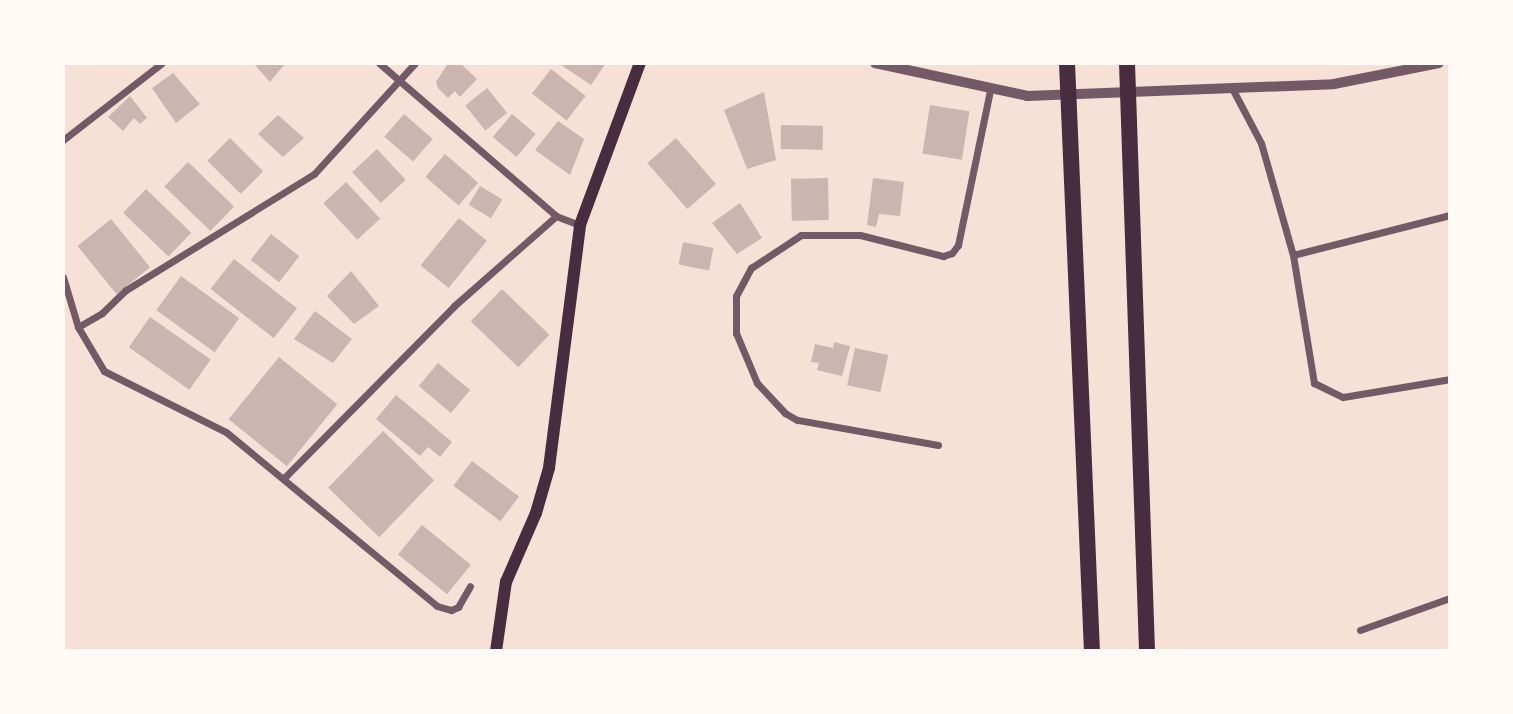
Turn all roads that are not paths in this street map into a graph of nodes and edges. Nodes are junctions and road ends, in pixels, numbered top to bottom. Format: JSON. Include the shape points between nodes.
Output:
{"nodes":[{"id":1,"x":162,"y":63,"type":"edge"},
{"id":2,"x":379,"y":63,"type":"edge"},
{"id":3,"x":415,"y":63,"type":"edge"},
{"id":4,"x":640,"y":63,"type":"edge"},
{"id":5,"x":875,"y":63,"type":"edge"},
{"id":6,"x":1067,"y":63,"type":"edge"},
{"id":7,"x":1127,"y":63,"type":"edge"},
{"id":8,"x":1439,"y":63,"type":"edge"},
{"id":9,"x":401,"y":81,"type":"junction"},
{"id":10,"x":1233,"y":90,"type":"junction"},
{"id":11,"x":990,"y":91,"type":"junction"},
{"id":12,"x":63,"y":140,"type":"edge"},
{"id":13,"x":1450,"y":215,"type":"edge"},
{"id":14,"x":556,"y":216,"type":"junction"},
{"id":15,"x":580,"y":225,"type":"junction"},
{"id":16,"x":1293,"y":254,"type":"junction"},
{"id":17,"x":63,"y":277,"type":"edge"},
{"id":18,"x":78,"y":327,"type":"junction"},
{"id":19,"x":1450,"y":379,"type":"edge"},
{"id":20,"x":938,"y":445,"type":"dead end"},
{"id":21,"x":284,"y":478,"type":"junction"},
{"id":22,"x":470,"y":586,"type":"dead end"},
{"id":23,"x":1450,"y":598,"type":"edge"},
{"id":24,"x":1360,"y":630,"type":"dead end"},
{"id":25,"x":496,"y":651,"type":"edge"},
{"id":26,"x":1092,"y":651,"type":"edge"},
{"id":27,"x":1147,"y":651,"type":"edge"}],
"edges":[{"from":1,"to":12,"type":"street"},
{"from":2,"to":9,"type":"street"},
{"from":3,"to":9,"type":"street"},
{"from":4,"to":15,"type":"main road"},
{"from":5,"to":11,"type":"street"},
{"from":6,"to":26,"type":"highway"},
{"from":7,"to":27,"type":"highway"},
{"from":8,"to":10,"type":"street","via":[[1334,84]]},
{"from":9,"to":14,"type":"street"},
{"from":9,"to":18,"type":"street","via":[[314,174],[126,290],[102,313]]},
{"from":10,"to":11,"type":"street","via":[[1027,96]]},
{"from":10,"to":16,"type":"street","via":[[1261,143]]},
{"from":11,"to":20,"type":"street","via":[[958,245],[952,253],[943,256],[860,235],[801,235],[751,268],[736,296],[736,333],[757,383],[785,413],[797,420]]},
{"from":13,"to":16,"type":"street"},
{"from":14,"to":15,"type":"street"},
{"from":14,"to":21,"type":"street","via":[[454,306]]},
{"from":15,"to":25,"type":"main road","via":[[549,468],[536,513],[506,582]]},
{"from":16,"to":19,"type":"street","via":[[1314,383],[1343,397]]},
{"from":17,"to":18,"type":"street"},
{"from":18,"to":21,"type":"street","via":[[104,370],[226,432]]},
{"from":21,"to":22,"type":"street","via":[[438,606],[458,607]]},
{"from":23,"to":24,"type":"street"}]}
